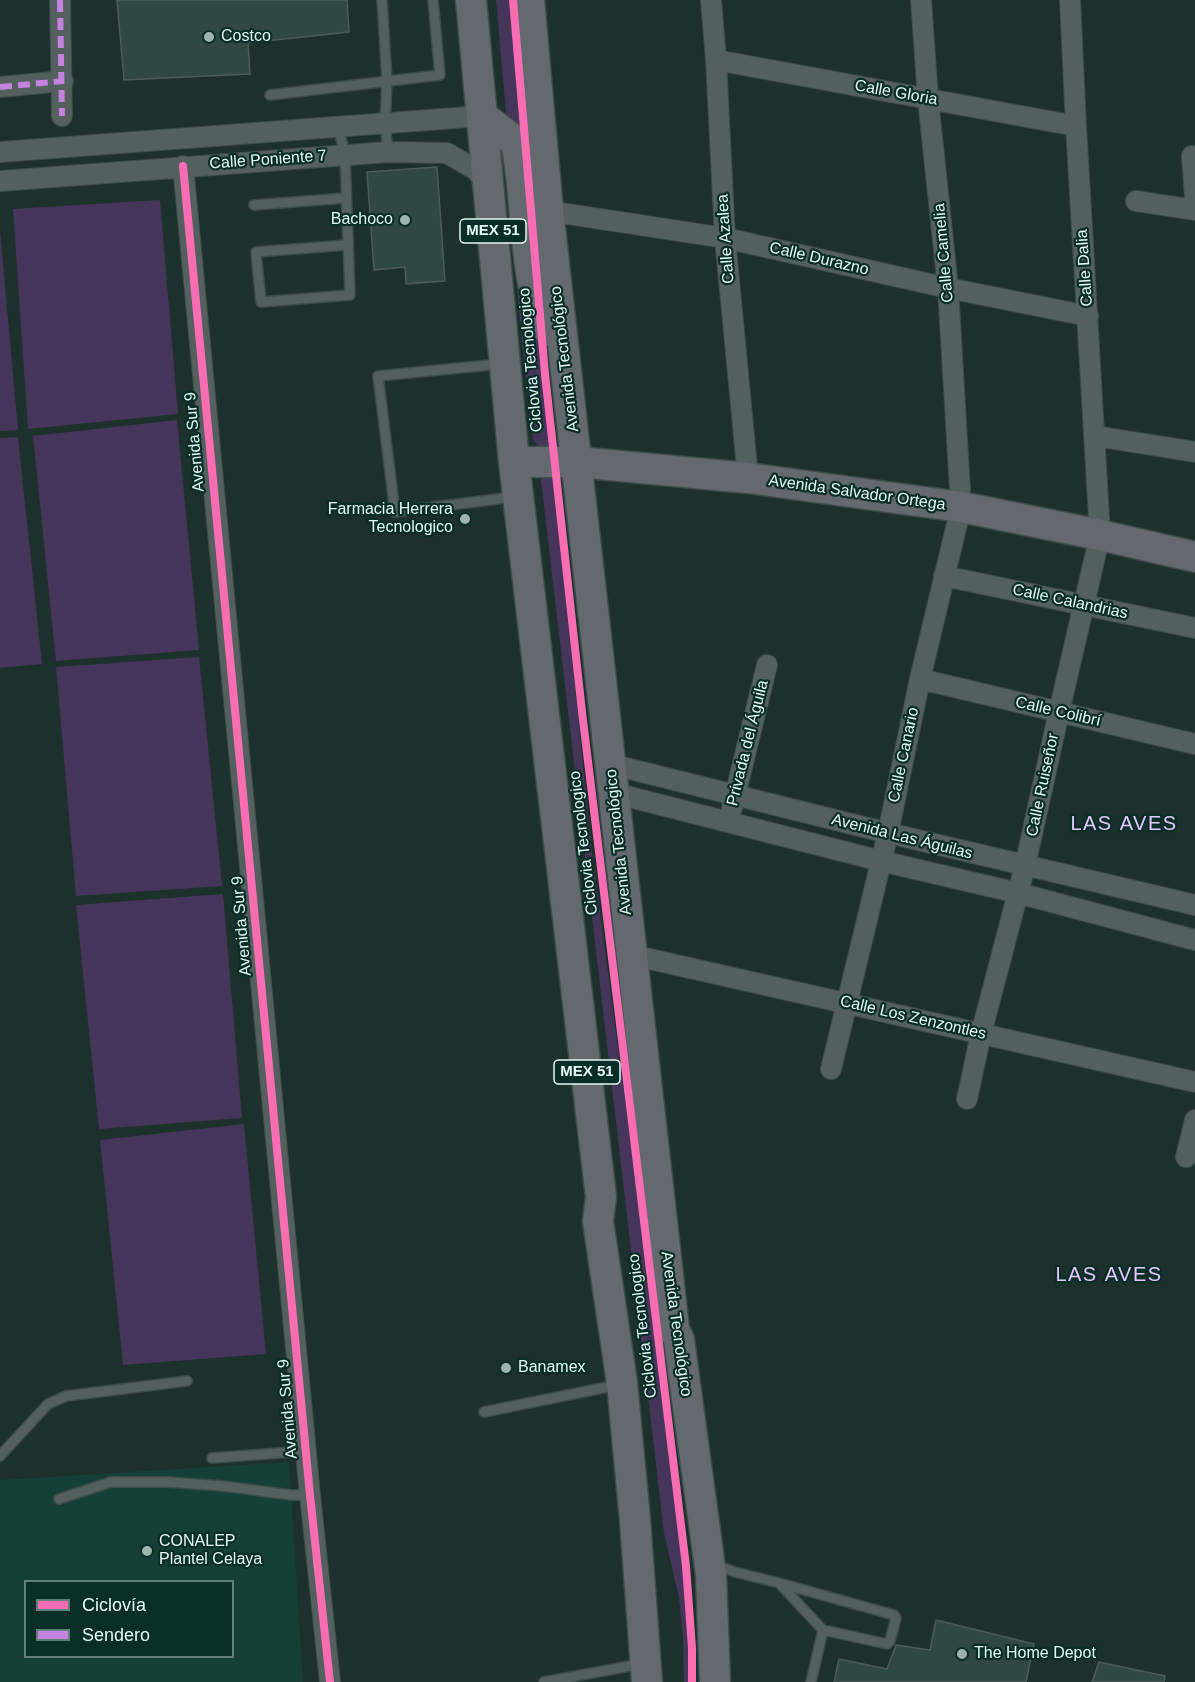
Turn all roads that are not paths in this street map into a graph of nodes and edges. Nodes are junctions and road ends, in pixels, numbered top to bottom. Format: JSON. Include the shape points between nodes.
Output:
{"nodes":[{"id":1,"x":60,"y":0,"type":"edge"},
{"id":2,"x":382,"y":0,"type":"edge"},
{"id":3,"x":433,"y":0,"type":"edge"},
{"id":4,"x":471,"y":0,"type":"edge"},
{"id":5,"x":529,"y":0,"type":"edge"},
{"id":6,"x":711,"y":0,"type":"edge"},
{"id":7,"x":921,"y":0,"type":"edge"},
{"id":8,"x":1070,"y":0,"type":"edge"},
{"id":9,"x":716,"y":60,"type":"junction"},
{"id":10,"x":63,"y":81,"type":"junction"},
{"id":11,"x":387,"y":81,"type":"junction"},
{"id":12,"x":0,"y":87,"type":"edge"},
{"id":13,"x":270,"y":95,"type":"dead end"},
{"id":14,"x":928,"y":99,"type":"junction"},
{"id":15,"x":62,"y":116,"type":"dead end"},
{"id":16,"x":482,"y":116,"type":"junction"},
{"id":17,"x":385,"y":123,"type":"junction"},
{"id":18,"x":1076,"y":126,"type":"junction"},
{"id":19,"x":338,"y":127,"type":"junction"},
{"id":20,"x":0,"y":152,"type":"edge"},
{"id":21,"x":388,"y":152,"type":"junction"},
{"id":22,"x":345,"y":155,"type":"junction"},
{"id":23,"x":1192,"y":156,"type":"dead end"},
{"id":24,"x":183,"y":166,"type":"junction"},
{"id":25,"x":0,"y":181,"type":"edge"},
{"id":26,"x":489,"y":186,"type":"junction"},
{"id":27,"x":1195,"y":197,"type":"edge"},
{"id":28,"x":346,"y":198,"type":"junction"},
{"id":29,"x":1136,"y":201,"type":"dead end"},
{"id":30,"x":254,"y":205,"type":"dead end"},
{"id":31,"x":1195,"y":210,"type":"edge"},
{"id":32,"x":548,"y":211,"type":"junction"},
{"id":33,"x":725,"y":238,"type":"junction"},
{"id":34,"x":347,"y":245,"type":"junction"},
{"id":35,"x":948,"y":288,"type":"junction"},
{"id":36,"x":1088,"y":316,"type":"junction"},
{"id":37,"x":505,"y":363,"type":"junction"},
{"id":38,"x":568,"y":387,"type":"junction"},
{"id":39,"x":1095,"y":436,"type":"junction"},
{"id":40,"x":1195,"y":452,"type":"edge"},
{"id":41,"x":514,"y":462,"type":"junction"},
{"id":42,"x":576,"y":462,"type":"junction"},
{"id":43,"x":748,"y":478,"type":"junction"},
{"id":44,"x":519,"y":496,"type":"junction"},
{"id":45,"x":961,"y":507,"type":"junction"},
{"id":46,"x":1100,"y":535,"type":"junction"},
{"id":47,"x":1195,"y":557,"type":"edge"},
{"id":48,"x":944,"y":576,"type":"junction"},
{"id":49,"x":1084,"y":605,"type":"junction"},
{"id":50,"x":1195,"y":628,"type":"edge"},
{"id":51,"x":767,"y":665,"type":"dead end"},
{"id":52,"x":920,"y":680,"type":"junction"},
{"id":53,"x":1059,"y":712,"type":"junction"},
{"id":54,"x":1195,"y":744,"type":"edge"},
{"id":55,"x":610,"y":764,"type":"junction"},
{"id":56,"x":614,"y":793,"type":"junction"},
{"id":57,"x":735,"y":795,"type":"junction"},
{"id":58,"x":729,"y":822,"type":"junction"},
{"id":59,"x":888,"y":833,"type":"junction"},
{"id":60,"x":881,"y":861,"type":"junction"},
{"id":61,"x":1025,"y":867,"type":"junction"},
{"id":62,"x":1018,"y":893,"type":"junction"},
{"id":63,"x":1195,"y":905,"type":"edge"},
{"id":64,"x":1195,"y":940,"type":"edge"},
{"id":65,"x":632,"y":955,"type":"junction"},
{"id":66,"x":846,"y":1003,"type":"junction"},
{"id":67,"x":981,"y":1034,"type":"junction"},
{"id":68,"x":831,"y":1069,"type":"dead end"},
{"id":69,"x":1195,"y":1082,"type":"edge"},
{"id":70,"x":967,"y":1099,"type":"dead end"},
{"id":71,"x":1195,"y":1120,"type":"edge"},
{"id":72,"x":1186,"y":1157,"type":"dead end"},
{"id":73,"x":601,"y":1197,"type":"junction"},
{"id":74,"x":674,"y":1329,"type":"junction"},
{"id":75,"x":187,"y":1381,"type":"dead end"},
{"id":76,"x":622,"y":1383,"type":"junction"},
{"id":77,"x":484,"y":1412,"type":"dead end"},
{"id":78,"x":306,"y":1451,"type":"junction"},
{"id":79,"x":0,"y":1456,"type":"edge"},
{"id":80,"x":212,"y":1458,"type":"dead end"},
{"id":81,"x":310,"y":1495,"type":"junction"},
{"id":82,"x":59,"y":1499,"type":"dead end"},
{"id":83,"x":709,"y":1562,"type":"junction"},
{"id":84,"x":779,"y":1583,"type":"junction"},
{"id":85,"x":822,"y":1630,"type":"junction"},
{"id":86,"x":652,"y":1676,"type":"edge"},
{"id":87,"x":330,"y":1682,"type":"edge"},
{"id":88,"x":544,"y":1682,"type":"edge"},
{"id":89,"x":704,"y":1682,"type":"edge"},
{"id":90,"x":715,"y":1682,"type":"edge"},
{"id":91,"x":811,"y":1682,"type":"edge"}],
"edges":[{"from":1,"to":10,"type":"street"},
{"from":2,"to":11,"type":"lane"},
{"from":3,"to":11,"type":"lane","via":[[440,75]]},
{"from":4,"to":16,"type":"main road","number":"MEX 51"},
{"from":5,"to":32,"type":"main road","name":"Avenida Tecnológico","number":"MEX 51"},
{"from":6,"to":9,"type":"street","name":"Calle Azalea"},
{"from":7,"to":14,"type":"street","name":"Calle Camelia"},
{"from":8,"to":18,"type":"street","name":"Calle Dalia"},
{"from":9,"to":14,"type":"street","name":"Calle Gloria"},
{"from":9,"to":33,"type":"street","name":"Calle Azalea"},
{"from":10,"to":12,"type":"street"},
{"from":10,"to":15,"type":"street"},
{"from":11,"to":13,"type":"lane"},
{"from":11,"to":17,"type":"lane"},
{"from":14,"to":18,"type":"street","name":"Calle Gloria"},
{"from":14,"to":35,"type":"street","name":"Calle Camelia"},
{"from":16,"to":17,"type":"street","name":"Calle Poniente 7"},
{"from":16,"to":26,"type":"main road","number":"MEX 51"},
{"from":16,"to":38,"type":"main road","via":[[516,142],[532,279]]},
{"from":17,"to":19,"type":"street","name":"Calle Poniente 7"},
{"from":17,"to":21,"type":"lane"},
{"from":18,"to":36,"type":"street","name":"Calle Dalia"},
{"from":19,"to":20,"type":"street","name":"Calle Poniente 7"},
{"from":19,"to":22,"type":"lane"},
{"from":21,"to":22,"type":"street","name":"Calle Poniente 7"},
{"from":21,"to":26,"type":"street","name":"Calle Poniente 7","via":[[447,153],[476,170]]},
{"from":22,"to":24,"type":"street","name":"Calle Poniente 7"},
{"from":22,"to":28,"type":"lane"},
{"from":23,"to":27,"type":"street"},
{"from":24,"to":25,"type":"street","name":"Calle Poniente 7"},
{"from":24,"to":78,"type":"street","name":"Avenida Sur 9"},
{"from":26,"to":37,"type":"main road","number":"MEX 51"},
{"from":28,"to":30,"type":"lane"},
{"from":28,"to":34,"type":"lane"},
{"from":29,"to":31,"type":"street"},
{"from":32,"to":33,"type":"street","name":"Calle Durazno"},
{"from":32,"to":38,"type":"main road","name":"Avenida Tecnológico","number":"MEX 51"},
{"from":33,"to":35,"type":"street","name":"Calle Durazno"},
{"from":33,"to":43,"type":"street","name":"Calle Azalea"},
{"from":34,"to":34,"type":"lane","via":[[256,252],[261,302],[350,295]]},
{"from":35,"to":36,"type":"street","name":"Calle Durazno"},
{"from":35,"to":45,"type":"street","name":"Calle Camelia"},
{"from":36,"to":39,"type":"street","name":"Calle Dalia"},
{"from":37,"to":41,"type":"main road","number":"MEX 51"},
{"from":37,"to":44,"type":"lane","via":[[378,376],[395,512]]},
{"from":38,"to":42,"type":"main road","name":"Avenida Tecnológico","number":"MEX 51"},
{"from":39,"to":40,"type":"street"},
{"from":39,"to":46,"type":"street","name":"Calle Dalia"},
{"from":41,"to":42,"type":"main road","name":"Avenida Salvador Ortega"},
{"from":41,"to":44,"type":"main road","number":"MEX 51"},
{"from":42,"to":43,"type":"main road","name":"Avenida Salvador Ortega"},
{"from":42,"to":55,"type":"main road","name":"Avenida Tecnológico","number":"MEX 51"},
{"from":43,"to":45,"type":"main road","name":"Avenida Salvador Ortega"},
{"from":44,"to":73,"type":"main road","number":"MEX 51"},
{"from":45,"to":46,"type":"main road","name":"Avenida Salvador Ortega"},
{"from":45,"to":48,"type":"street","name":"Calle Canario"},
{"from":46,"to":47,"type":"main road","name":"Avenida Salvador Ortega"},
{"from":46,"to":49,"type":"street","name":"Calle Ruiseñor"},
{"from":48,"to":49,"type":"street","name":"Calle Calandrias"},
{"from":48,"to":52,"type":"street","name":"Calle Canario"},
{"from":49,"to":50,"type":"street","name":"Calle Calandrias"},
{"from":49,"to":53,"type":"street","name":"Calle Ruiseñor"},
{"from":51,"to":57,"type":"street","name":"Privada del Águila"},
{"from":52,"to":53,"type":"street","name":"Calle Colibrí"},
{"from":52,"to":59,"type":"street","name":"Calle Canario"},
{"from":53,"to":54,"type":"street","name":"Calle Colibrí"},
{"from":53,"to":61,"type":"street","name":"Calle Ruiseñor"},
{"from":55,"to":56,"type":"main road","name":"Avenida Tecnológico","number":"MEX 51"},
{"from":55,"to":57,"type":"street","name":"Avenida Las Águilas"},
{"from":56,"to":58,"type":"street","name":"Avenida Las Águilas"},
{"from":56,"to":65,"type":"main road","name":"Avenida Tecnológico","number":"MEX 51"},
{"from":57,"to":58,"type":"street","name":"Privada del Águila"},
{"from":57,"to":59,"type":"street","name":"Avenida Las Águilas"},
{"from":58,"to":60,"type":"street","name":"Avenida Las Águilas"},
{"from":59,"to":60,"type":"street","name":"Calle Canario"},
{"from":59,"to":61,"type":"street","name":"Avenida Las Águilas"},
{"from":60,"to":62,"type":"street","name":"Avenida Las Águilas"},
{"from":60,"to":66,"type":"street","name":"Calle Canario"},
{"from":61,"to":62,"type":"street","name":"Calle Ruiseñor"},
{"from":61,"to":63,"type":"street","name":"Avenida Las Águilas"},
{"from":62,"to":64,"type":"street","name":"Avenida Las Águilas"},
{"from":62,"to":67,"type":"street","name":"Calle Ruiseñor"},
{"from":65,"to":66,"type":"street","name":"Calle Los Zenzontles"},
{"from":65,"to":74,"type":"main road","name":"Avenida Tecnológico","number":"MEX 51"},
{"from":66,"to":67,"type":"street","name":"Calle Los Zenzontles"},
{"from":66,"to":68,"type":"street","name":"Calle Canario"},
{"from":67,"to":69,"type":"street","name":"Calle Los Zenzontles"},
{"from":67,"to":70,"type":"street","name":"Calle Ruiseñor"},
{"from":71,"to":72,"type":"street"},
{"from":73,"to":76,"type":"main road","number":"MEX 51","via":[[598,1221]]},
{"from":73,"to":86,"type":"main road","via":[[621,1311],[664,1660]]},
{"from":74,"to":83,"type":"main road","name":"Avenida Tecnológico","number":"MEX 51","via":[[679,1340]]},
{"from":74,"to":89,"type":"main road","via":[[700,1583]]},
{"from":75,"to":79,"type":"lane","via":[[66,1396],[48,1404]]},
{"from":76,"to":77,"type":"lane"},
{"from":76,"to":86,"type":"main road","number":"MEX 51"},
{"from":78,"to":80,"type":"lane"},
{"from":78,"to":81,"type":"street","name":"Avenida Sur 9"},
{"from":81,"to":82,"type":"lane","via":[[168,1482],[111,1482]]},
{"from":81,"to":87,"type":"street","name":"Avenida Sur 9"},
{"from":83,"to":84,"type":"lane"},
{"from":83,"to":90,"type":"main road","name":"Avenida Tecnológico","number":"MEX 51"},
{"from":84,"to":85,"type":"lane"},
{"from":84,"to":85,"type":"lane","via":[[896,1618],[887,1644]]},
{"from":85,"to":91,"type":"lane"},
{"from":86,"to":88,"type":"lane"}]}
